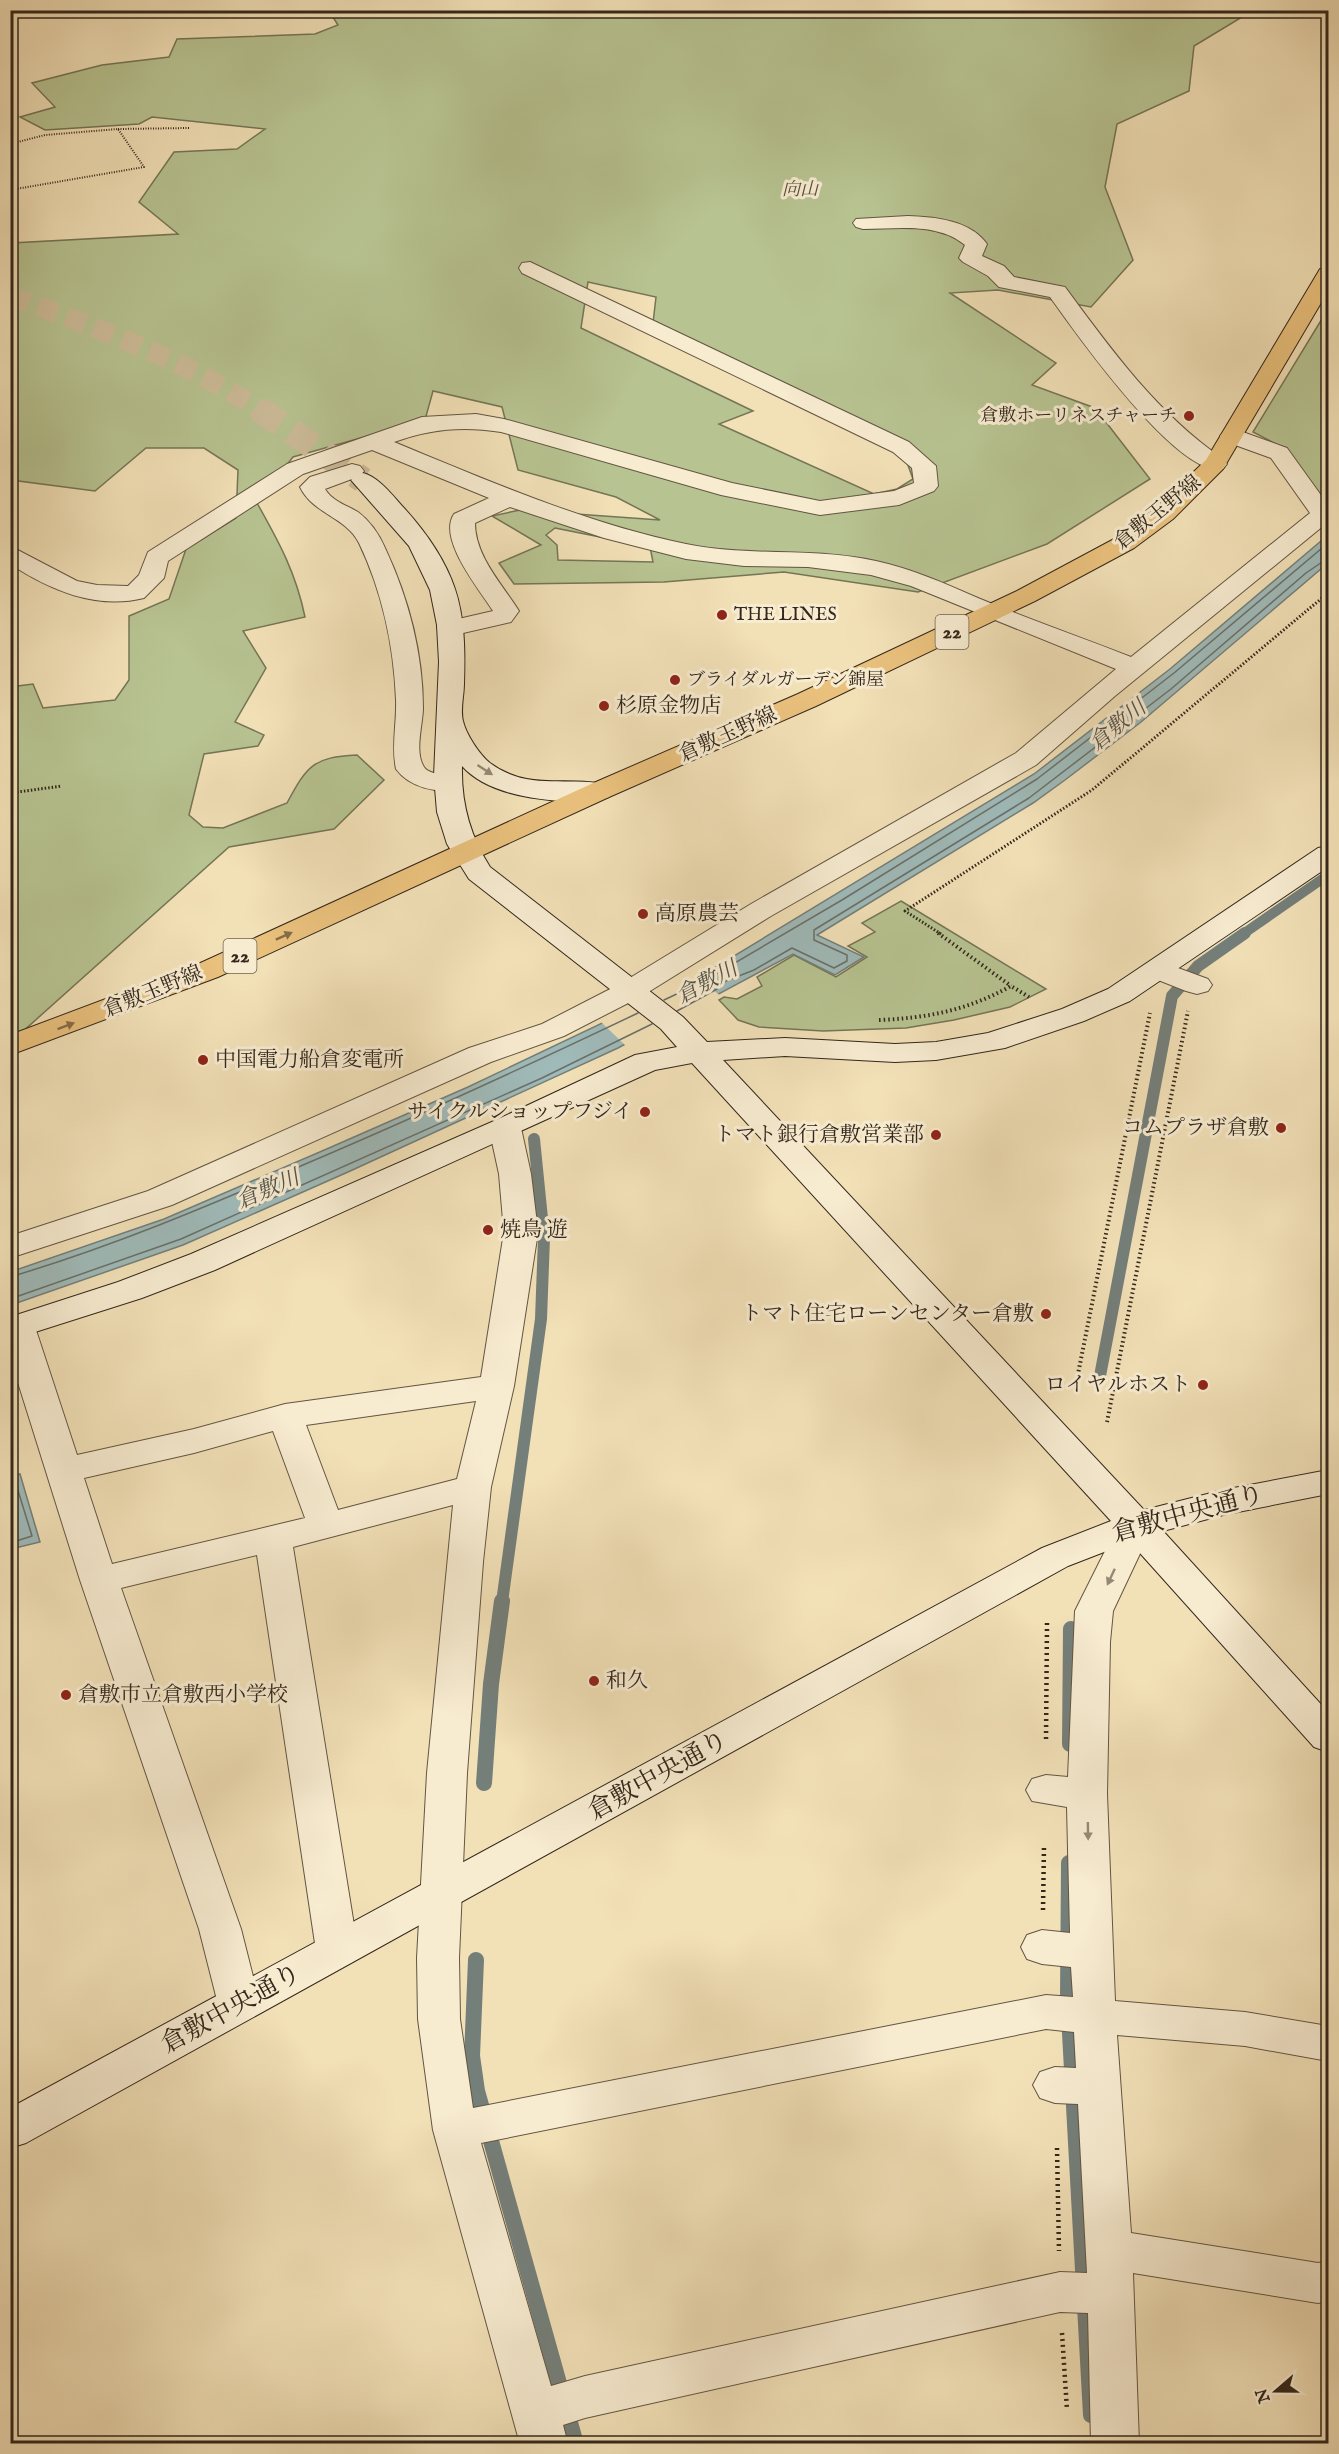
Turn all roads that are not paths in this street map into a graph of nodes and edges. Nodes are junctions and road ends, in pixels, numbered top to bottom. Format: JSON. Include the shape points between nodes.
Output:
{"nodes":[{"id":1,"x":863,"y":223,"type":"dead end"},
{"id":2,"x":530,"y":268,"type":"dead end"},
{"id":3,"x":1329,"y":274,"type":"edge"},
{"id":4,"x":1232,"y":436,"type":"junction"},
{"id":5,"x":372,"y":441,"type":"junction"},
{"id":6,"x":406,"y":456,"type":"junction"},
{"id":7,"x":1215,"y":464,"type":"junction"},
{"id":8,"x":363,"y":480,"type":"tunnel mouth"},
{"id":9,"x":509,"y":498,"type":"junction"},
{"id":10,"x":10,"y":553,"type":"edge"},
{"id":11,"x":993,"y":612,"type":"junction"},
{"id":12,"x":450,"y":628,"type":"junction"},
{"id":13,"x":1136,"y":668,"type":"junction"},
{"id":14,"x":451,"y":724,"type":"junction"},
{"id":15,"x":448,"y":783,"type":"junction"},
{"id":16,"x":599,"y":791,"type":"junction"},
{"id":17,"x":464,"y":854,"type":"junction"},
{"id":18,"x":1329,"y":854,"type":"edge"},
{"id":19,"x":637,"y":994,"type":"junction"},
{"id":20,"x":10,"y":1046,"type":"edge"},
{"id":21,"x":700,"y":1052,"type":"junction"},
{"id":22,"x":505,"y":1128,"type":"junction"},
{"id":23,"x":10,"y":1248,"type":"edge"},
{"id":24,"x":14,"y":1328,"type":"edge"},
{"id":25,"x":498,"y":1386,"type":"junction"},
{"id":26,"x":285,"y":1416,"type":"junction"},
{"id":27,"x":64,"y":1470,"type":"junction"},
{"id":28,"x":1329,"y":1482,"type":"edge"},
{"id":29,"x":473,"y":1487,"type":"junction"},
{"id":30,"x":1136,"y":1524,"type":"junction"},
{"id":31,"x":326,"y":1526,"type":"junction"},
{"id":32,"x":273,"y":1538,"type":"junction"},
{"id":33,"x":99,"y":1580,"type":"junction"},
{"id":34,"x":1329,"y":1737,"type":"edge"},
{"id":35,"x":442,"y":1894,"type":"junction"},
{"id":36,"x":338,"y":1950,"type":"junction"},
{"id":37,"x":239,"y":2004,"type":"junction"},
{"id":38,"x":1077,"y":2014,"type":"junction"},
{"id":39,"x":1329,"y":2044,"type":"edge"},
{"id":40,"x":475,"y":2126,"type":"junction"},
{"id":41,"x":10,"y":2130,"type":"edge"},
{"id":42,"x":1109,"y":2248,"type":"junction"},
{"id":43,"x":1329,"y":2282,"type":"edge"},
{"id":44,"x":1092,"y":2293,"type":"junction"},
{"id":45,"x":553,"y":2415,"type":"edge"},
{"id":46,"x":1115,"y":2444,"type":"edge"}],
"edges":[{"from":1,"to":7,"type":"street","via":[[936,224],[965,232],[976,244],[970,258],[996,271],[1006,282],[1057,292],[1154,413]]},
{"from":2,"to":5,"type":"street","via":[[901,447],[924,466],[926,486],[899,498],[820,508],[729,490],[476,421],[422,424]]},
{"from":3,"to":4,"type":"main road","name":"倉敷玉野線","number":"22"},
{"from":4,"to":7,"type":"main road","name":"倉敷玉野線","number":"22"},
{"from":4,"to":13,"type":"street","via":[[1279,453],[1323,514]]},
{"from":5,"to":6,"type":"street"},
{"from":5,"to":10,"type":"street","via":[[295,469],[157,557],[151,578],[135,593],[104,595],[63,586]]},
{"from":6,"to":9,"type":"street"},
{"from":6,"to":15,"type":"street","via":[[334,476],[312,487],[315,496],[360,526],[373,548],[399,619],[410,699],[406,739],[410,769],[420,778]]},
{"from":7,"to":11,"type":"main road","name":"倉敷玉野線","number":"22","via":[[1172,507],[1125,543]]},
{"from":8,"to":12,"type":"street","via":[[396,511],[424,548],[443,591]]},
{"from":9,"to":11,"type":"street","via":[[613,533],[686,552],[873,568],[920,581]]},
{"from":9,"to":12,"type":"street","via":[[474,512],[463,519],[461,528],[476,563],[506,611],[502,617]]},
{"from":11,"to":13,"type":"street"},
{"from":11,"to":16,"type":"main road","name":"倉敷玉野線","number":"22","via":[[807,700]]},
{"from":12,"to":14,"type":"street"},
{"from":13,"to":19,"type":"street","via":[[1026,759],[760,910]]},
{"from":14,"to":15,"type":"street"},
{"from":14,"to":16,"type":"street","one_way":true,"via":[[465,753],[482,770],[528,788]]},
{"from":15,"to":17,"type":"street","via":[[454,831]]},
{"from":16,"to":17,"type":"main road","name":"倉敷玉野線","number":"22"},
{"from":17,"to":19,"type":"street","via":[[479,873]]},
{"from":20,"to":17,"type":"main road","name":"倉敷玉野線","number":"22","one_way":true,"via":[[207,971]]},
{"from":18,"to":21,"type":"street","via":[[1174,978],[1023,1032],[964,1048],[895,1053],[785,1047]]},
{"from":19,"to":21,"type":"street"},
{"from":19,"to":23,"type":"street","via":[[553,1030],[480,1055],[160,1198]]},
{"from":21,"to":22,"type":"street","via":[[626,1069]]},
{"from":21,"to":30,"type":"street"},
{"from":22,"to":24,"type":"street","via":[[203,1262]]},
{"from":22,"to":25,"type":"street","via":[[521,1232]]},
{"from":24,"to":27,"type":"street"},
{"from":25,"to":26,"type":"street"},
{"from":25,"to":29,"type":"street"},
{"from":26,"to":27,"type":"street"},
{"from":26,"to":31,"type":"street"},
{"from":27,"to":33,"type":"street"},
{"from":28,"to":30,"type":"street","name":"倉敷中央通り","via":[[1182,1510]]},
{"from":29,"to":31,"type":"street"},
{"from":29,"to":35,"type":"street","via":[[449,1749]]},
{"from":30,"to":34,"type":"street"},
{"from":30,"to":35,"type":"street","name":"倉敷中央通り","via":[[1055,1557]]},
{"from":30,"to":38,"type":"street","one_way":true,"via":[[1095,1611],[1067,1792],[1066,1949]]},
{"from":31,"to":32,"type":"street"},
{"from":32,"to":33,"type":"street"},
{"from":32,"to":36,"type":"street"},
{"from":33,"to":37,"type":"street","via":[[220,1929]]},
{"from":35,"to":36,"type":"street","name":"倉敷中央通り"},
{"from":35,"to":40,"type":"street","via":[[439,2019],[445,2074]]},
{"from":36,"to":37,"type":"street","name":"倉敷中央通り"},
{"from":37,"to":41,"type":"street","name":"倉敷中央通り"},
{"from":38,"to":39,"type":"street","via":[[1245,2029]]},
{"from":38,"to":40,"type":"street","via":[[1034,2014]]},
{"from":38,"to":42,"type":"street","via":[[1075,2086]]},
{"from":40,"to":45,"type":"street"},
{"from":42,"to":43,"type":"street"},
{"from":42,"to":44,"type":"street"},
{"from":44,"to":45,"type":"street","via":[[1060,2292]]},
{"from":44,"to":46,"type":"street"}]}
